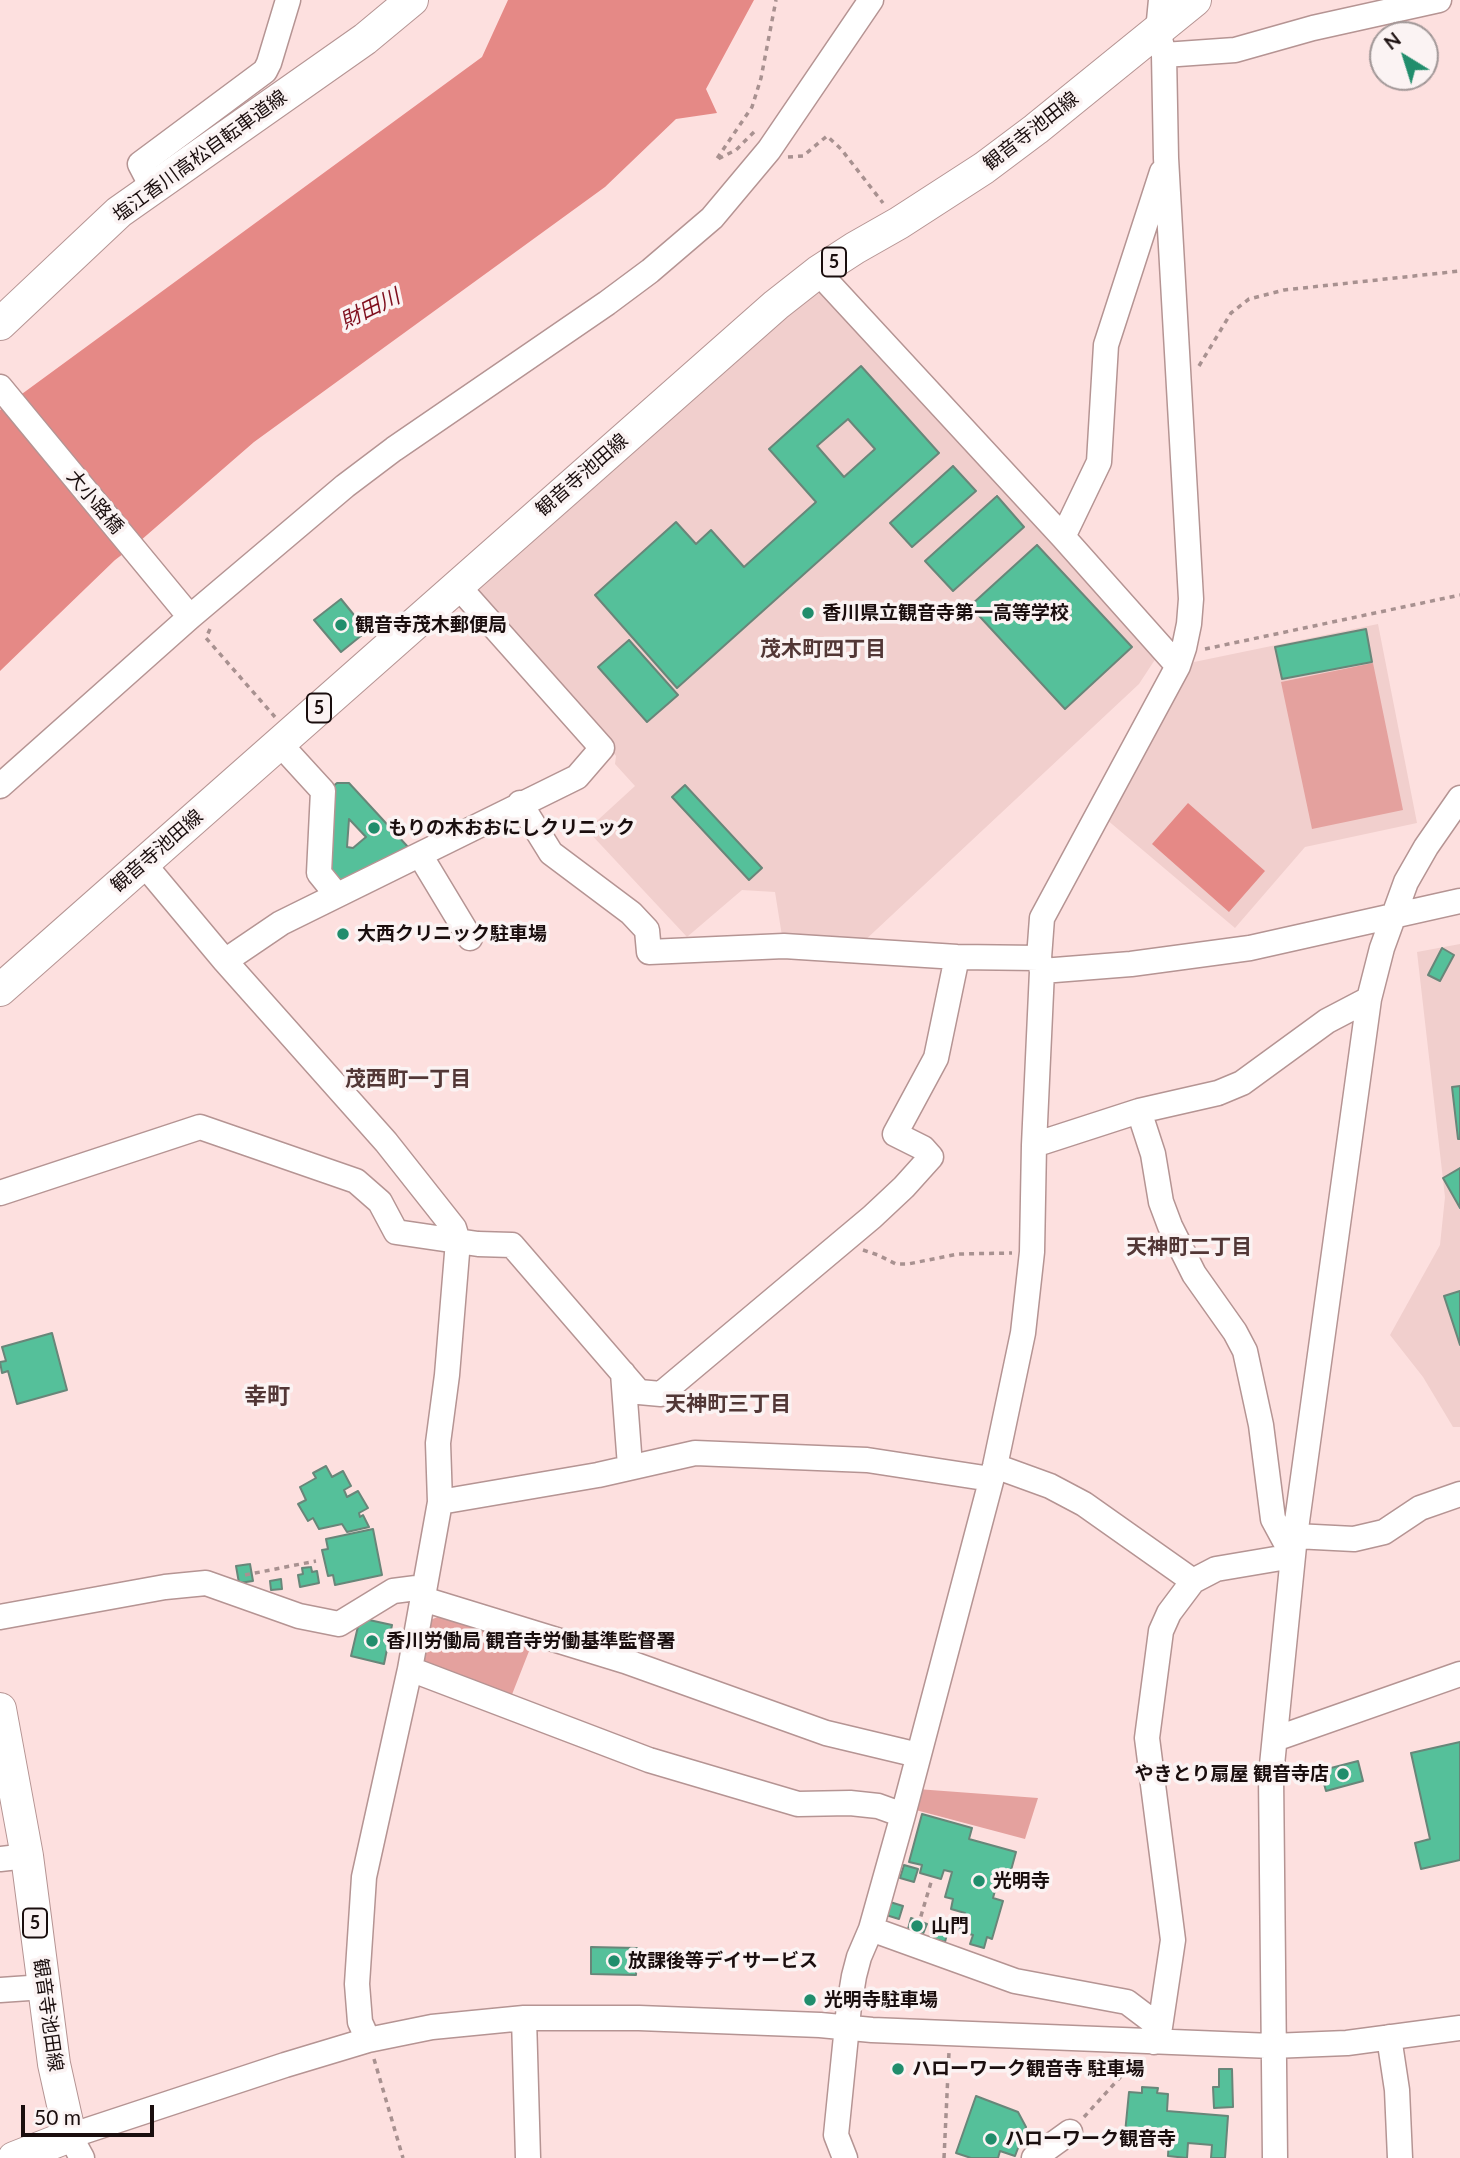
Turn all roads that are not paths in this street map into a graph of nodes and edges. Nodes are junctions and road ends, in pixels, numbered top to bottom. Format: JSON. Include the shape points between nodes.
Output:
{"nodes":[{"id":1,"x":288,"y":0,"type":"edge"},
{"id":2,"x":412,"y":0,"type":"edge"},
{"id":3,"x":871,"y":0,"type":"edge"},
{"id":4,"x":1161,"y":0,"type":"edge"},
{"id":5,"x":1195,"y":0,"type":"edge"},
{"id":6,"x":1438,"y":0,"type":"edge"},
{"id":7,"x":1161,"y":43,"type":"junction"},
{"id":8,"x":1166,"y":158,"type":"junction"},
{"id":9,"x":152,"y":187,"type":"junction"},
{"id":10,"x":818,"y":272,"type":"junction"},
{"id":11,"x":0,"y":324,"type":"edge"},
{"id":12,"x":0,"y":387,"type":"edge"},
{"id":13,"x":1063,"y":537,"type":"junction"},
{"id":14,"x":457,"y":585,"type":"junction"},
{"id":15,"x":200,"y":622,"type":"junction"},
{"id":16,"x":1181,"y":657,"type":"junction"},
{"id":17,"x":285,"y":739,"type":"junction"},
{"id":18,"x":0,"y":786,"type":"edge"},
{"id":19,"x":1460,"y":797,"type":"edge"},
{"id":20,"x":520,"y":803,"type":"junction"},
{"id":21,"x":420,"y":855,"type":"junction"},
{"id":22,"x":143,"y":863,"type":"junction"},
{"id":23,"x":336,"y":894,"type":"junction"},
{"id":24,"x":1460,"y":901,"type":"edge"},
{"id":25,"x":1392,"y":917,"type":"junction"},
{"id":26,"x":470,"y":938,"type":"dead end"},
{"id":27,"x":957,"y":957,"type":"junction"},
{"id":28,"x":226,"y":961,"type":"junction"},
{"id":29,"x":1040,"y":965,"type":"junction"},
{"id":30,"x":0,"y":990,"type":"edge"},
{"id":31,"x":1370,"y":999,"type":"junction"},
{"id":32,"x":1139,"y":1111,"type":"junction"},
{"id":33,"x":1034,"y":1145,"type":"junction"},
{"id":34,"x":0,"y":1193,"type":"edge"},
{"id":35,"x":458,"y":1241,"type":"junction"},
{"id":36,"x":623,"y":1373,"type":"junction"},
{"id":37,"x":631,"y":1466,"type":"junction"},
{"id":38,"x":993,"y":1472,"type":"junction"},
{"id":39,"x":1460,"y":1493,"type":"edge"},
{"id":40,"x":440,"y":1502,"type":"junction"},
{"id":41,"x":1294,"y":1546,"type":"junction"},
{"id":42,"x":1193,"y":1581,"type":"junction"},
{"id":43,"x":424,"y":1593,"type":"junction"},
{"id":44,"x":0,"y":1618,"type":"edge"},
{"id":45,"x":410,"y":1670,"type":"junction"},
{"id":46,"x":1460,"y":1674,"type":"edge"},
{"id":47,"x":0,"y":1709,"type":"edge"},
{"id":48,"x":1275,"y":1739,"type":"junction"},
{"id":49,"x":918,"y":1755,"type":"junction"},
{"id":50,"x":903,"y":1815,"type":"junction"},
{"id":51,"x":13,"y":1857,"type":"edge"},
{"id":52,"x":871,"y":1929,"type":"junction"},
{"id":53,"x":44,"y":1987,"type":"junction"},
{"id":54,"x":0,"y":1990,"type":"edge"},
{"id":55,"x":524,"y":2018,"type":"junction"},
{"id":56,"x":847,"y":2027,"type":"junction"},
{"id":57,"x":1460,"y":2028,"type":"edge"},
{"id":58,"x":1157,"y":2034,"type":"junction"},
{"id":59,"x":1389,"y":2037,"type":"junction"},
{"id":60,"x":368,"y":2040,"type":"junction"},
{"id":61,"x":1272,"y":2046,"type":"junction"},
{"id":62,"x":1070,"y":2132,"type":"road end"},
{"id":63,"x":76,"y":2147,"type":"edge"},
{"id":64,"x":14,"y":2158,"type":"edge"},
{"id":65,"x":528,"y":2158,"type":"edge"},
{"id":66,"x":845,"y":2158,"type":"edge"},
{"id":67,"x":1034,"y":2158,"type":"edge"},
{"id":68,"x":1275,"y":2158,"type":"edge"},
{"id":69,"x":1399,"y":2158,"type":"edge"}],
"edges":[{"from":1,"to":9,"type":"street","via":[[265,71],[141,164]]},
{"from":2,"to":9,"type":"main road","name":"塩江香川高松自転車道線","via":[[365,39]]},
{"from":3,"to":15,"type":"street","via":[[763,140],[712,218],[607,303],[345,486]]},
{"from":4,"to":7,"type":"street"},
{"from":5,"to":7,"type":"main road","name":"観音寺池田線","number":"5"},
{"from":6,"to":7,"type":"street","via":[[1235,50]]},
{"from":7,"to":8,"type":"street"},
{"from":7,"to":10,"type":"main road","name":"観音寺池田線","number":"5","via":[[985,168]]},
{"from":8,"to":13,"type":"street","via":[[1105,345],[1099,462]]},
{"from":8,"to":16,"type":"street","via":[[1191,599]]},
{"from":9,"to":11,"type":"main road","name":"塩江香川高松自転車道線","via":[[119,212]]},
{"from":10,"to":13,"type":"street"},
{"from":10,"to":14,"type":"main road","name":"観音寺池田線","number":"5"},
{"from":12,"to":15,"type":"street","name":"大小路橋"},
{"from":13,"to":16,"type":"street"},
{"from":14,"to":17,"type":"main road","name":"観音寺池田線","number":"5"},
{"from":14,"to":20,"type":"street","via":[[603,748],[576,777]]},
{"from":15,"to":18,"type":"street"},
{"from":16,"to":29,"type":"street","via":[[1042,918]]},
{"from":17,"to":22,"type":"main road","name":"観音寺池田線","number":"5"},
{"from":17,"to":23,"type":"street","via":[[323,791],[319,873]]},
{"from":19,"to":25,"type":"street","via":[[1413,871]]},
{"from":20,"to":21,"type":"street"},
{"from":20,"to":27,"type":"street","via":[[551,853],[647,930],[649,952],[784,946]]},
{"from":21,"to":23,"type":"street"},
{"from":21,"to":26,"type":"street"},
{"from":22,"to":28,"type":"street"},
{"from":22,"to":30,"type":"main road","name":"観音寺池田線","number":"5"},
{"from":23,"to":28,"type":"street","via":[[281,923]]},
{"from":24,"to":25,"type":"street"},
{"from":25,"to":29,"type":"street","via":[[1250,948],[1131,964]]},
{"from":25,"to":31,"type":"street"},
{"from":27,"to":29,"type":"street"},
{"from":27,"to":36,"type":"street","via":[[936,1058],[895,1134],[931,1157],[841,1243],[661,1394],[639,1392]]},
{"from":28,"to":35,"type":"street","via":[[386,1142],[454,1228]]},
{"from":29,"to":33,"type":"street"},
{"from":31,"to":32,"type":"street","via":[[1327,1021],[1242,1083]]},
{"from":31,"to":41,"type":"street"},
{"from":32,"to":33,"type":"street"},
{"from":32,"to":41,"type":"street","via":[[1170,1226],[1194,1274],[1245,1351],[1261,1425],[1273,1518]]},
{"from":33,"to":38,"type":"street","via":[[1032,1252],[1023,1333]]},
{"from":34,"to":35,"type":"street","via":[[200,1126],[356,1181],[380,1202],[396,1232]]},
{"from":35,"to":36,"type":"street","via":[[512,1245]]},
{"from":35,"to":40,"type":"street","via":[[438,1443]]},
{"from":36,"to":37,"type":"street"},
{"from":37,"to":38,"type":"street","via":[[695,1453],[867,1460]]},
{"from":37,"to":40,"type":"street"},
{"from":38,"to":42,"type":"street","via":[[1050,1486],[1084,1504]]},
{"from":38,"to":49,"type":"street"},
{"from":39,"to":41,"type":"street","via":[[1420,1508],[1384,1532]]},
{"from":40,"to":43,"type":"street"},
{"from":41,"to":42,"type":"street","via":[[1216,1569]]},
{"from":41,"to":48,"type":"street"},
{"from":42,"to":58,"type":"street","via":[[1161,1631],[1146,1738],[1173,1940]]},
{"from":43,"to":44,"type":"street","via":[[393,1591],[339,1624],[299,1616],[206,1583]]},
{"from":43,"to":45,"type":"street"},
{"from":43,"to":49,"type":"street","via":[[826,1734]]},
{"from":45,"to":50,"type":"street","via":[[662,1764],[798,1804],[850,1803]]},
{"from":45,"to":60,"type":"street","via":[[364,1877],[357,1984],[360,2022]]},
{"from":46,"to":48,"type":"street"},
{"from":47,"to":51,"type":"main road","name":"観音寺池田線","number":"5"},
{"from":48,"to":61,"type":"street"},
{"from":49,"to":50,"type":"street"},
{"from":50,"to":52,"type":"street"},
{"from":51,"to":53,"type":"main road","name":"観音寺池田線","number":"5"},
{"from":52,"to":56,"type":"street","via":[[854,1976]]},
{"from":52,"to":58,"type":"street","via":[[1014,1981],[1127,2002]]},
{"from":53,"to":54,"type":"street"},
{"from":53,"to":63,"type":"main road","name":"観音寺池田線","number":"5","via":[[59,2094]]},
{"from":55,"to":56,"type":"street"},
{"from":55,"to":60,"type":"street","via":[[432,2027]]},
{"from":55,"to":65,"type":"street"},
{"from":56,"to":58,"type":"street","via":[[950,2033]]},
{"from":56,"to":66,"type":"street","via":[[836,2135]]},
{"from":57,"to":59,"type":"street"},
{"from":58,"to":61,"type":"street"},
{"from":59,"to":61,"type":"street"},
{"from":59,"to":69,"type":"street","via":[[1397,2090]]},
{"from":60,"to":63,"type":"street","via":[[285,2064]]},
{"from":61,"to":68,"type":"street"},
{"from":62,"to":67,"type":"street"},
{"from":63,"to":64,"type":"main road"}]}
